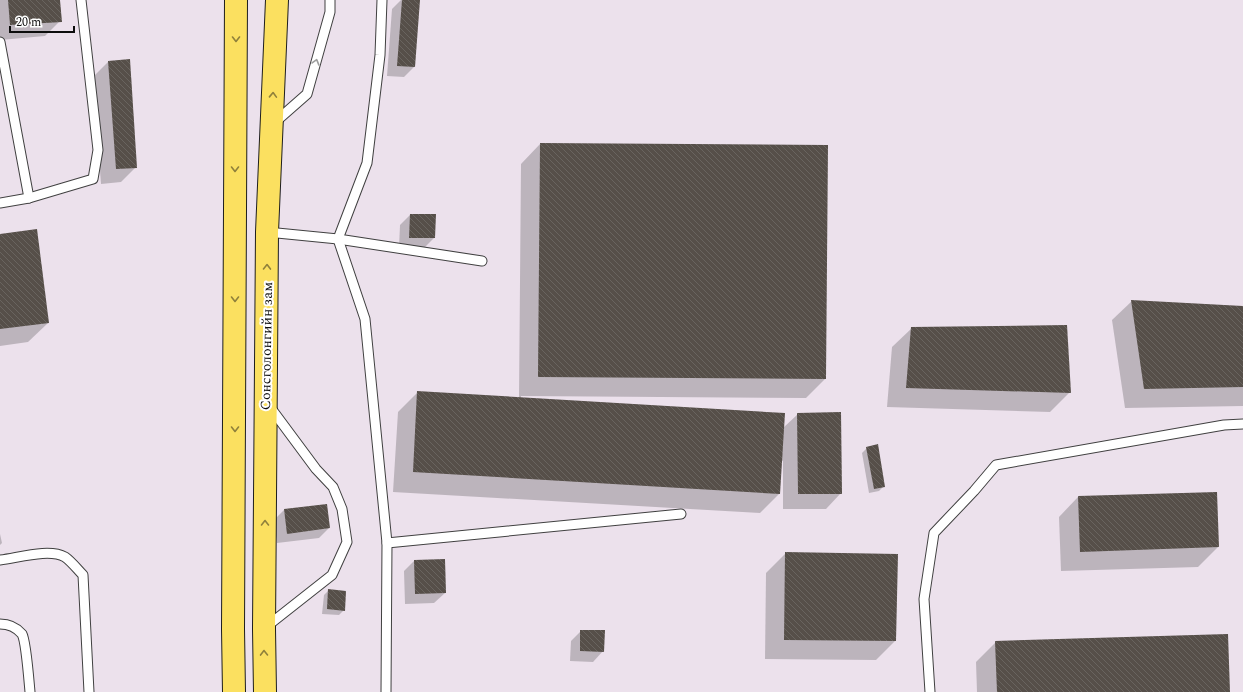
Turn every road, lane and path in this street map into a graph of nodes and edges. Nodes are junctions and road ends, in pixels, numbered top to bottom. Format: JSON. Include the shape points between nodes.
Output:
{"nodes":[{"id":1,"x":81,"y":0,"type":"edge"},
{"id":2,"x":236,"y":0,"type":"edge"},
{"id":3,"x":277,"y":0,"type":"edge"},
{"id":4,"x":330,"y":0,"type":"edge"},
{"id":5,"x":382,"y":0,"type":"edge"},
{"id":6,"x":0,"y":42,"type":"edge"},
{"id":7,"x":271,"y":125,"type":"junction"},
{"id":8,"x":29,"y":198,"type":"junction"},
{"id":9,"x":0,"y":203,"type":"edge"},
{"id":10,"x":267,"y":232,"type":"junction"},
{"id":11,"x":338,"y":239,"type":"junction"},
{"id":12,"x":482,"y":261,"type":"dead end"},
{"id":13,"x":265,"y":401,"type":"junction"},
{"id":14,"x":1243,"y":424,"type":"edge"},
{"id":15,"x":681,"y":514,"type":"dead end"},
{"id":16,"x":387,"y":543,"type":"junction"},
{"id":17,"x":0,"y":560,"type":"edge"},
{"id":18,"x":0,"y":624,"type":"edge"},
{"id":19,"x":264,"y":629,"type":"junction"},
{"id":20,"x":30,"y":692,"type":"edge"},
{"id":21,"x":89,"y":692,"type":"edge"},
{"id":22,"x":234,"y":692,"type":"edge"},
{"id":23,"x":265,"y":692,"type":"edge"},
{"id":24,"x":386,"y":692,"type":"edge"},
{"id":25,"x":930,"y":692,"type":"edge"}],
"edges":[{"from":1,"to":8,"type":"lane","via":[[98,150],[92,179]]},
{"from":2,"to":22,"type":"main road","one_way":true},
{"from":7,"to":3,"type":"main road","name":"Сонсголонгийн зам","one_way":true},
{"from":7,"to":4,"type":"lane","one_way":true,"via":[[307,94],[330,12]]},
{"from":5,"to":11,"type":"lane","via":[[380,55],[367,163]]},
{"from":6,"to":8,"type":"lane"},
{"from":7,"to":10,"type":"main road","name":"Сонсголонгийн зам"},
{"from":8,"to":9,"type":"lane"},
{"from":10,"to":11,"type":"lane"},
{"from":13,"to":10,"type":"main road","name":"Сонсголонгийн зам","one_way":true},
{"from":11,"to":12,"type":"lane"},
{"from":11,"to":16,"type":"lane","via":[[365,319]]},
{"from":19,"to":13,"type":"main road","name":"Сонсголонгийн зам","one_way":true},
{"from":13,"to":19,"type":"lane","via":[[316,470],[333,487],[342,509],[347,542],[332,575]]},
{"from":14,"to":25,"type":"lane","via":[[1224,424],[996,465],[934,533],[924,599]]},
{"from":15,"to":16,"type":"lane"},
{"from":16,"to":24,"type":"lane"},
{"from":17,"to":21,"type":"lane","via":[[49,553],[64,557],[83,575]]},
{"from":18,"to":20,"type":"lane","via":[[14,627],[22,635]]},
{"from":23,"to":19,"type":"main road","name":"Сонсголонгийн зам","one_way":true}]}
